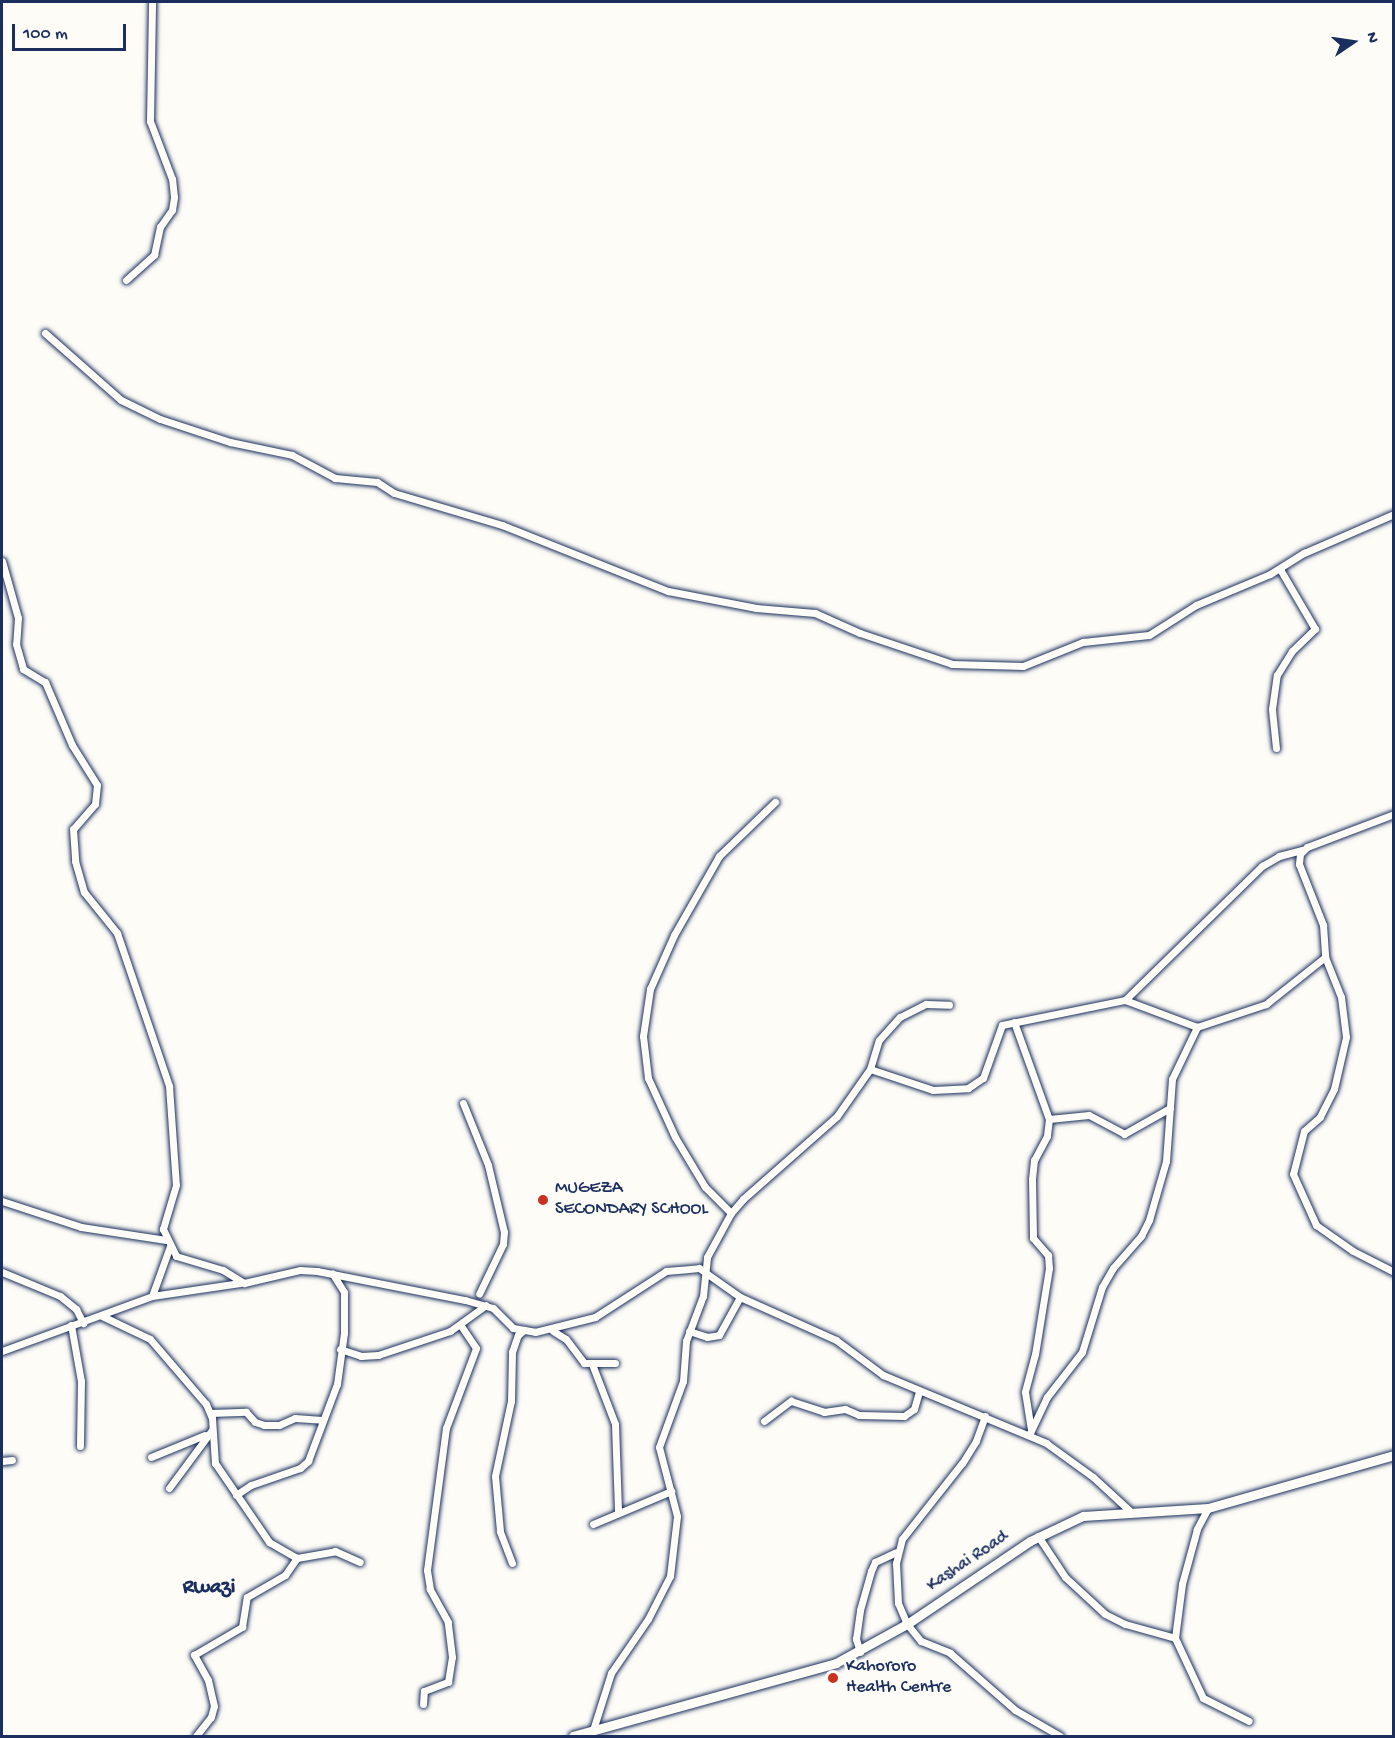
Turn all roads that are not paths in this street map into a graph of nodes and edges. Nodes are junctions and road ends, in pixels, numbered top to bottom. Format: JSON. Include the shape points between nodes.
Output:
{"nodes":[{"id":1,"x":152,"y":2,"type":"edge"},
{"id":2,"x":126,"y":280,"type":"dead end"},
{"id":3,"x":45,"y":333,"type":"dead end"},
{"id":4,"x":1394,"y":514,"type":"edge"},
{"id":5,"x":2,"y":561,"type":"edge"},
{"id":6,"x":1280,"y":569,"type":"junction"},
{"id":7,"x":1276,"y":747,"type":"dead end"},
{"id":8,"x":775,"y":802,"type":"dead end"},
{"id":9,"x":1394,"y":814,"type":"edge"},
{"id":10,"x":1302,"y":850,"type":"junction"},
{"id":11,"x":1325,"y":957,"type":"junction"},
{"id":12,"x":1125,"y":999,"type":"junction"},
{"id":13,"x":949,"y":1005,"type":"dead end"},
{"id":14,"x":1014,"y":1022,"type":"junction"},
{"id":15,"x":1197,"y":1027,"type":"junction"},
{"id":16,"x":870,"y":1069,"type":"junction"},
{"id":17,"x":463,"y":1103,"type":"dead end"},
{"id":18,"x":1170,"y":1108,"type":"junction"},
{"id":19,"x":1049,"y":1119,"type":"junction"},
{"id":20,"x":2,"y":1201,"type":"edge"},
{"id":21,"x":731,"y":1213,"type":"junction"},
{"id":22,"x":168,"y":1243,"type":"junction"},
{"id":23,"x":2,"y":1272,"type":"edge"},
{"id":24,"x":706,"y":1272,"type":"junction"},
{"id":25,"x":1394,"y":1272,"type":"edge"},
{"id":26,"x":332,"y":1273,"type":"junction"},
{"id":27,"x":244,"y":1283,"type":"junction"},
{"id":28,"x":479,"y":1294,"type":"dead end"},
{"id":29,"x":152,"y":1296,"type":"junction"},
{"id":30,"x":740,"y":1297,"type":"junction"},
{"id":31,"x":486,"y":1305,"type":"junction"},
{"id":32,"x":102,"y":1316,"type":"junction"},
{"id":33,"x":83,"y":1323,"type":"junction"},
{"id":34,"x":71,"y":1325,"type":"junction"},
{"id":35,"x":461,"y":1326,"type":"junction"},
{"id":36,"x":524,"y":1330,"type":"junction"},
{"id":37,"x":553,"y":1331,"type":"junction"},
{"id":38,"x":689,"y":1331,"type":"junction"},
{"id":39,"x":340,"y":1349,"type":"junction"},
{"id":40,"x":2,"y":1351,"type":"edge"},
{"id":41,"x":615,"y":1363,"type":"dead end"},
{"id":42,"x":592,"y":1364,"type":"junction"},
{"id":43,"x":919,"y":1391,"type":"junction"},
{"id":44,"x":211,"y":1413,"type":"junction"},
{"id":45,"x":985,"y":1416,"type":"junction"},
{"id":46,"x":322,"y":1420,"type":"junction"},
{"id":47,"x":764,"y":1421,"type":"dead end"},
{"id":48,"x":1030,"y":1431,"type":"junction"},
{"id":49,"x":208,"y":1432,"type":"junction"},
{"id":50,"x":80,"y":1446,"type":"dead end"},
{"id":51,"x":1394,"y":1455,"type":"edge"},
{"id":52,"x":151,"y":1457,"type":"dead end"},
{"id":53,"x":12,"y":1460,"type":"dead end"},
{"id":54,"x":2,"y":1461,"type":"edge"},
{"id":55,"x":169,"y":1488,"type":"dead end"},
{"id":56,"x":671,"y":1491,"type":"junction"},
{"id":57,"x":236,"y":1496,"type":"junction"},
{"id":58,"x":1208,"y":1508,"type":"junction"},
{"id":59,"x":618,"y":1512,"type":"junction"},
{"id":60,"x":1132,"y":1513,"type":"junction"},
{"id":61,"x":593,"y":1524,"type":"dead end"},
{"id":62,"x":1038,"y":1536,"type":"junction"},
{"id":63,"x":896,"y":1552,"type":"junction"},
{"id":64,"x":297,"y":1558,"type":"junction"},
{"id":65,"x":360,"y":1562,"type":"dead end"},
{"id":66,"x":512,"y":1563,"type":"dead end"},
{"id":67,"x":907,"y":1624,"type":"junction"},
{"id":68,"x":1175,"y":1638,"type":"junction"},
{"id":69,"x":860,"y":1652,"type":"junction"},
{"id":70,"x":423,"y":1704,"type":"dead end"},
{"id":71,"x":1249,"y":1721,"type":"dead end"},
{"id":72,"x":592,"y":1733,"type":"junction"},
{"id":73,"x":196,"y":1737,"type":"edge"},
{"id":74,"x":573,"y":1737,"type":"edge"},
{"id":75,"x":1060,"y":1737,"type":"edge"}],
"edges":[{"from":1,"to":2,"type":"street","via":[[150,121],[172,179],[174,198],[172,210],[160,227],[154,255]]},
{"from":3,"to":6,"type":"street","via":[[121,400],[160,419],[230,442],[292,455],[336,477],[377,482],[394,493],[502,525],[668,591],[756,608],[815,613],[860,633],[952,664],[1023,666],[1083,642],[1149,635],[1196,605]]},
{"from":4,"to":6,"type":"street","via":[[1304,554]]},
{"from":5,"to":22,"type":"street","via":[[18,618],[16,644],[22,669],[45,682],[72,746],[97,786],[95,804],[73,829],[75,861],[84,892],[117,933],[169,1086],[176,1185],[164,1222]]},
{"from":6,"to":7,"type":"street","via":[[1315,629],[1292,651],[1277,675],[1272,710]]},
{"from":8,"to":21,"type":"street","via":[[719,856],[674,935],[650,988],[643,1036],[648,1078],[675,1137],[705,1187]]},
{"from":9,"to":10,"type":"street"},
{"from":10,"to":11,"type":"street","via":[[1299,864],[1320,914]]},
{"from":10,"to":12,"type":"street","via":[[1262,866]]},
{"from":11,"to":15,"type":"street","via":[[1266,1004]]},
{"from":11,"to":25,"type":"street","via":[[1341,997],[1346,1036],[1328,1104],[1304,1131],[1297,1151],[1295,1185],[1310,1218],[1323,1231]]},
{"from":12,"to":14,"type":"street"},
{"from":12,"to":15,"type":"street"},
{"from":13,"to":16,"type":"street","via":[[926,1004],[900,1017],[879,1040]]},
{"from":14,"to":16,"type":"street","via":[[1002,1025],[983,1078],[968,1088],[933,1090]]},
{"from":14,"to":19,"type":"street"},
{"from":15,"to":18,"type":"street","via":[[1172,1079]]},
{"from":16,"to":21,"type":"street","via":[[837,1116]]},
{"from":17,"to":28,"type":"street","via":[[486,1159],[504,1232]]},
{"from":18,"to":19,"type":"street","via":[[1124,1134],[1089,1115]]},
{"from":18,"to":48,"type":"street","via":[[1166,1161],[1149,1220],[1141,1236],[1107,1277],[1082,1352],[1047,1397]]},
{"from":19,"to":48,"type":"street","via":[[1047,1136],[1034,1160],[1032,1179],[1033,1238],[1048,1255],[1049,1268],[1035,1354],[1024,1392]]},
{"from":20,"to":22,"type":"street","via":[[81,1227]]},
{"from":21,"to":24,"type":"street","via":[[710,1250]]},
{"from":22,"to":27,"type":"street","via":[[176,1256],[223,1270]]},
{"from":22,"to":29,"type":"street"},
{"from":23,"to":33,"type":"street","via":[[60,1296],[76,1309]]},
{"from":24,"to":30,"type":"street"},
{"from":24,"to":37,"type":"street","via":[[691,1267],[666,1271],[595,1317]]},
{"from":24,"to":38,"type":"street","via":[[703,1296]]},
{"from":26,"to":27,"type":"street","via":[[300,1270]]},
{"from":26,"to":31,"type":"street"},
{"from":26,"to":39,"type":"street","via":[[340,1282],[345,1303]]},
{"from":27,"to":29,"type":"street"},
{"from":29,"to":32,"type":"street"},
{"from":30,"to":38,"type":"street","via":[[719,1335],[707,1337]]},
{"from":30,"to":43,"type":"street","via":[[813,1327],[883,1375]]},
{"from":31,"to":35,"type":"street"},
{"from":31,"to":36,"type":"street","via":[[505,1322]]},
{"from":32,"to":33,"type":"street"},
{"from":32,"to":44,"type":"street","via":[[150,1339]]},
{"from":33,"to":34,"type":"street"},
{"from":34,"to":40,"type":"street"},
{"from":34,"to":50,"type":"street","via":[[81,1381]]},
{"from":35,"to":39,"type":"street","via":[[378,1355],[361,1356]]},
{"from":35,"to":70,"type":"street","via":[[476,1348],[446,1428],[427,1570],[430,1589],[448,1622],[452,1657],[448,1682],[424,1691]]},
{"from":36,"to":37,"type":"street"},
{"from":36,"to":66,"type":"street","via":[[512,1352],[511,1401],[495,1476],[500,1531]]},
{"from":37,"to":42,"type":"street","via":[[566,1339],[577,1358]]},
{"from":38,"to":56,"type":"street","via":[[683,1381],[659,1447]]},
{"from":39,"to":46,"type":"street","via":[[337,1384]]},
{"from":41,"to":42,"type":"street"},
{"from":42,"to":59,"type":"street","via":[[615,1424]]},
{"from":43,"to":45,"type":"street"},
{"from":43,"to":47,"type":"street","via":[[914,1409],[904,1416],[859,1415],[845,1409],[824,1412],[791,1401]]},
{"from":44,"to":46,"type":"street","via":[[246,1412],[264,1425],[279,1425],[295,1418]]},
{"from":44,"to":49,"type":"street"},
{"from":45,"to":48,"type":"street"},
{"from":45,"to":63,"type":"street","via":[[967,1456]]},
{"from":46,"to":57,"type":"street","via":[[305,1465],[256,1482]]},
{"from":48,"to":60,"type":"street","via":[[1093,1477]]},
{"from":49,"to":52,"type":"street"},
{"from":49,"to":55,"type":"street"},
{"from":49,"to":57,"type":"street","via":[[215,1464]]},
{"from":51,"to":58,"type":"street","name":"Kashai Road"},
{"from":53,"to":54,"type":"street"},
{"from":56,"to":59,"type":"street"},
{"from":56,"to":72,"type":"street","via":[[677,1520],[670,1576],[648,1619],[611,1673]]},
{"from":57,"to":64,"type":"street","via":[[269,1542]]},
{"from":58,"to":60,"type":"street","name":"Kashai Road"},
{"from":58,"to":68,"type":"street","via":[[1197,1528],[1182,1584]]},
{"from":59,"to":61,"type":"street"},
{"from":60,"to":62,"type":"street","name":"Kashai Road","via":[[1083,1516]]},
{"from":62,"to":67,"type":"street","name":"Kashai Road"},
{"from":62,"to":68,"type":"street","via":[[1065,1577],[1105,1614]]},
{"from":63,"to":67,"type":"street","via":[[898,1603]]},
{"from":63,"to":69,"type":"street","via":[[875,1562],[871,1571],[856,1639]]},
{"from":64,"to":65,"type":"street","via":[[335,1551]]},
{"from":64,"to":73,"type":"street","via":[[285,1575],[247,1597],[242,1627],[194,1655],[208,1680],[214,1706]]},
{"from":67,"to":69,"type":"street","name":"Kashai Road"},
{"from":67,"to":75,"type":"street","via":[[921,1641],[950,1653],[1015,1710]]},
{"from":68,"to":71,"type":"street","via":[[1203,1698]]},
{"from":69,"to":72,"type":"street","name":"Kashai Road","via":[[766,1686]]},
{"from":72,"to":74,"type":"street","name":"Kashai Road"}]}
